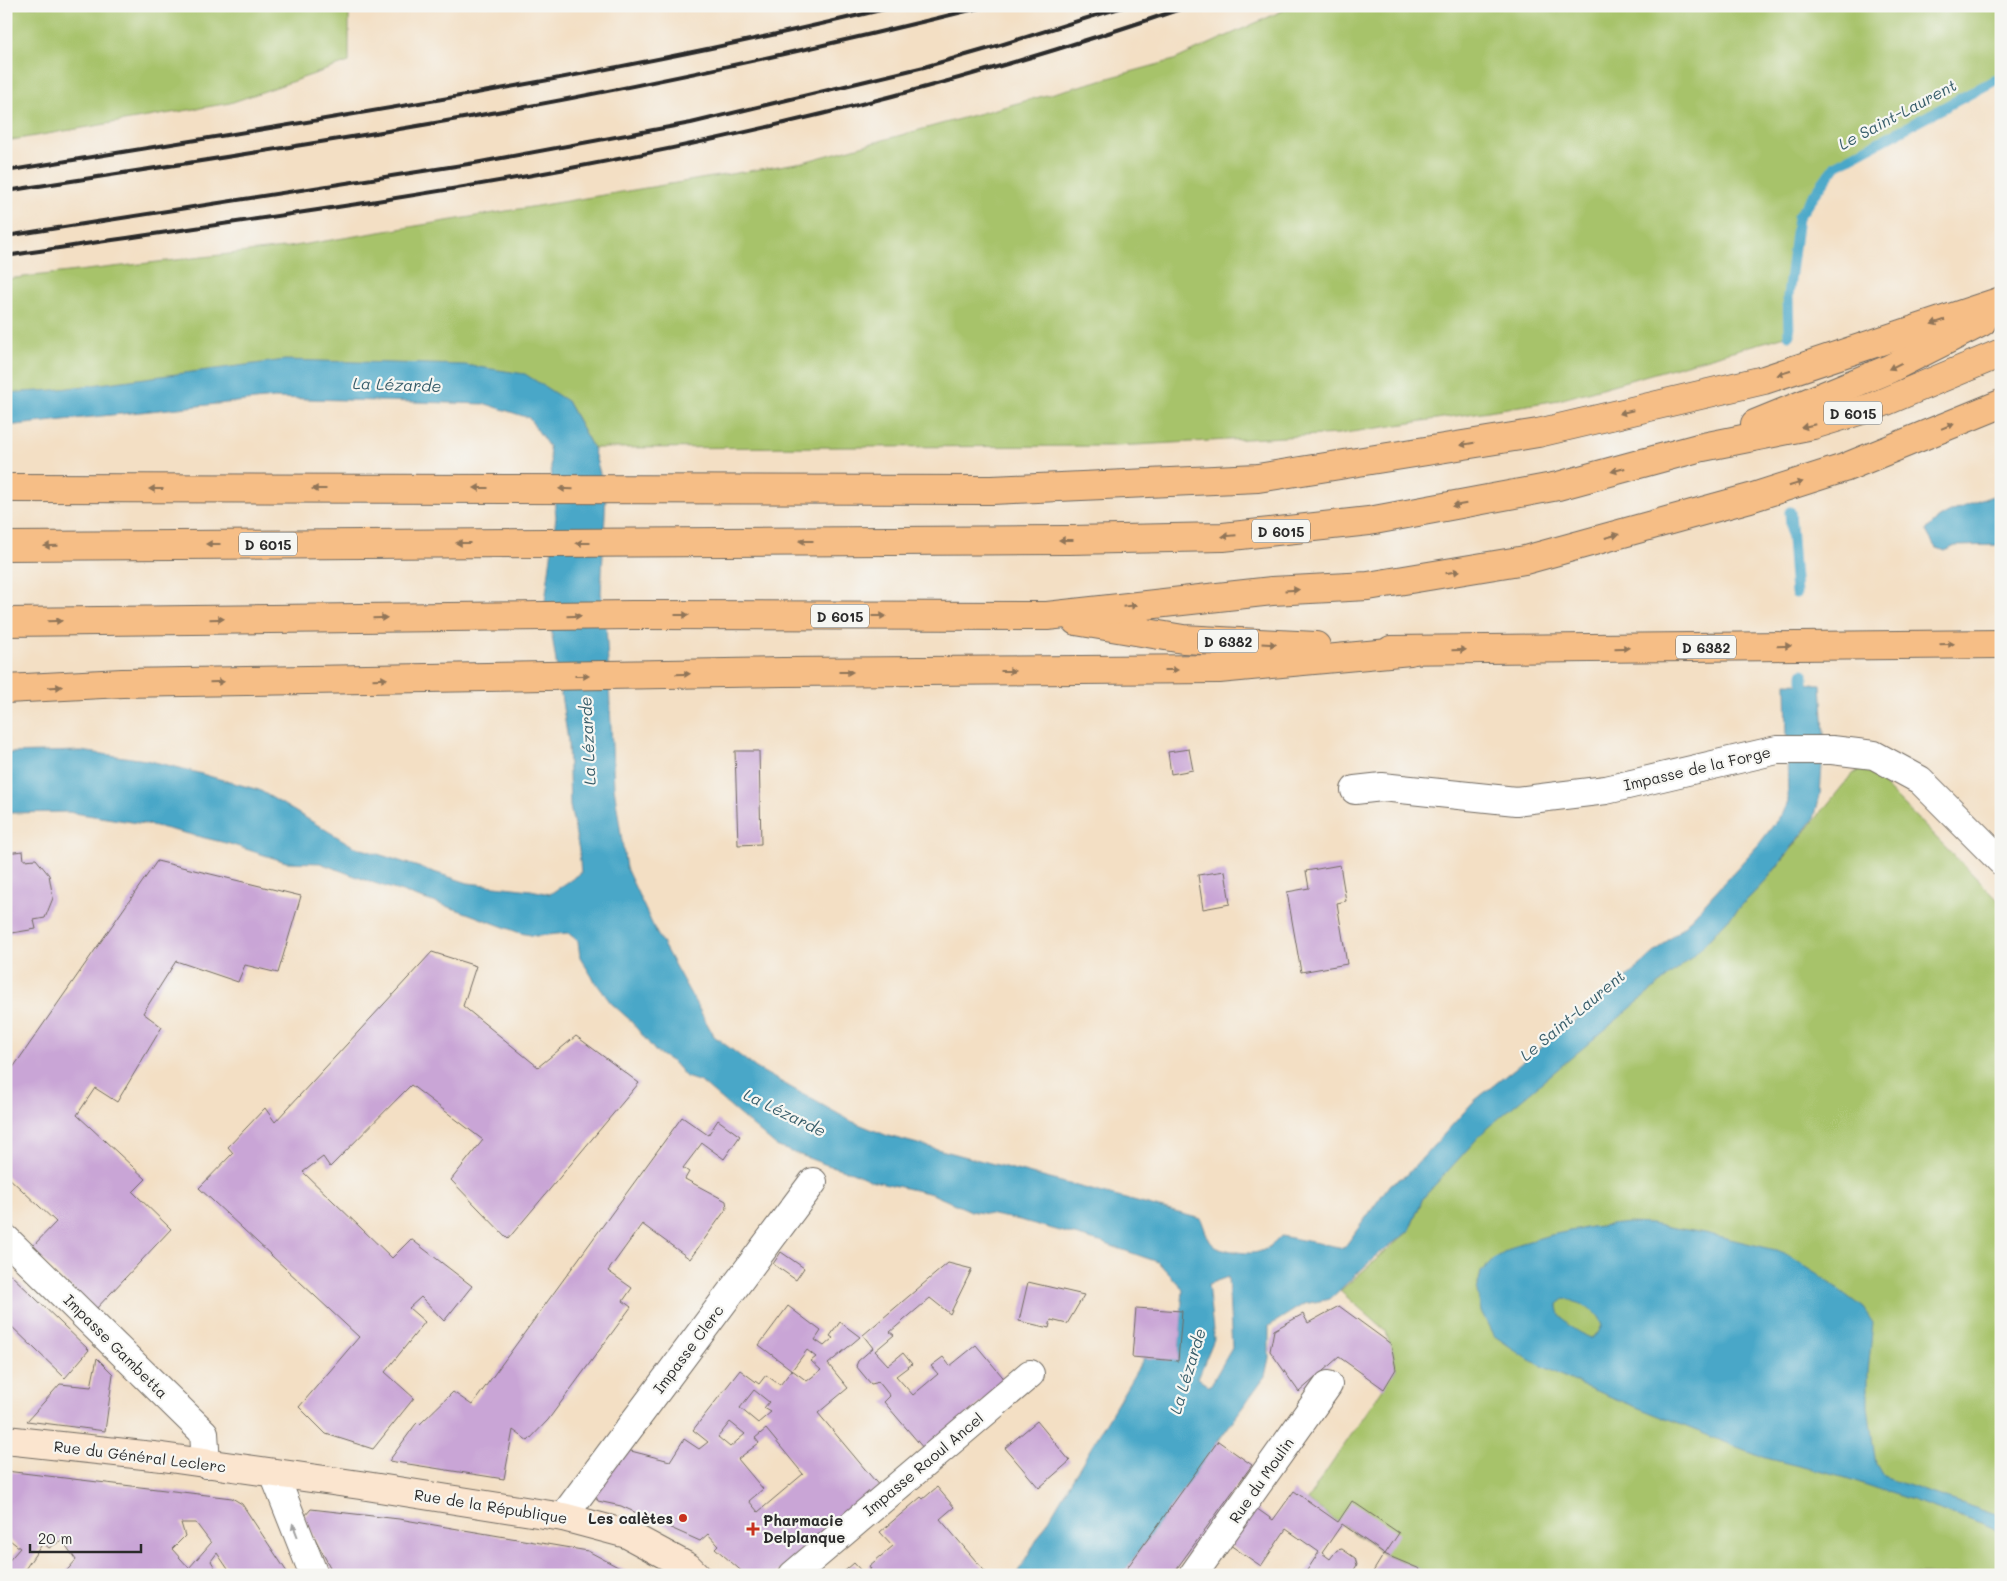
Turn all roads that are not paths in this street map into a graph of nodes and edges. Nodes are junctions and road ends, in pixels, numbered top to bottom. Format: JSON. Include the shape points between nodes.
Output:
{"nodes":[{"id":1,"x":2001,"y":301,"type":"edge"},
{"id":2,"x":2001,"y":312,"type":"edge"},
{"id":3,"x":2001,"y":353,"type":"edge"},
{"id":4,"x":2001,"y":404,"type":"edge"},
{"id":5,"x":1698,"y":448,"type":"junction"},
{"id":6,"x":6,"y":488,"type":"edge"},
{"id":7,"x":6,"y":546,"type":"edge"},
{"id":8,"x":1047,"y":616,"type":"junction"},
{"id":9,"x":6,"y":622,"type":"edge"},
{"id":10,"x":2001,"y":644,"type":"edge"},
{"id":11,"x":1410,"y":651,"type":"junction"},
{"id":12,"x":6,"y":689,"type":"edge"},
{"id":13,"x":1355,"y":790,"type":"dead end"},
{"id":14,"x":2001,"y":861,"type":"edge"},
{"id":15,"x":813,"y":1182,"type":"dead end"},
{"id":16,"x":6,"y":1239,"type":"edge"},
{"id":17,"x":1030,"y":1374,"type":"dead end"},
{"id":18,"x":1328,"y":1385,"type":"dead end"},
{"id":19,"x":6,"y":1440,"type":"edge"},
{"id":20,"x":206,"y":1464,"type":"junction"},
{"id":21,"x":274,"y":1474,"type":"junction"},
{"id":22,"x":563,"y":1517,"type":"junction"},
{"id":23,"x":314,"y":1575,"type":"edge"},
{"id":24,"x":696,"y":1575,"type":"edge"},
{"id":25,"x":793,"y":1575,"type":"edge"},
{"id":26,"x":1193,"y":1575,"type":"edge"}],
"edges":[{"from":1,"to":6,"type":"highway","one_way":true,"via":[[1764,380],[1538,433],[1258,478],[992,490]]},
{"from":2,"to":5,"type":"highway","one_way":true,"via":[[1889,369]]},
{"from":3,"to":5,"type":"highway","number":"D 6015","one_way":true,"via":[[1872,407],[1813,425]]},
{"from":8,"to":4,"type":"highway","number":"D 6015","one_way":true,"via":[[1272,590],[1368,586],[1524,560],[1750,498],[1844,468]]},
{"from":5,"to":7,"type":"highway","number":"D 6015","one_way":true,"via":[[1558,486],[1369,521],[1223,537]]},
{"from":9,"to":8,"type":"highway","number":"D 6015","one_way":true,"via":[[633,615]]},
{"from":8,"to":11,"type":"highway","number":"D 6382","one_way":true,"via":[[1184,639]]},
{"from":11,"to":10,"type":"highway","number":"D 6382","one_way":true},
{"from":12,"to":11,"type":"highway","one_way":true,"via":[[132,683],[533,676],[1219,669]]},
{"from":13,"to":14,"type":"street","name":"Impasse de la Forge","via":[[1382,787],[1516,801],[1606,790],[1777,750],[1832,750],[1874,755],[1920,780]]},
{"from":15,"to":22,"type":"street","name":"Impasse Clerc"},
{"from":16,"to":20,"type":"street","name":"Impasse Gambetta","via":[[204,1433]]},
{"from":17,"to":25,"type":"street","name":"Impasse Raoul Ancel"},
{"from":18,"to":26,"type":"street","name":"Rue du Moulin"},
{"from":19,"to":20,"type":"street","name":"Rue du Général Leclerc"},
{"from":20,"to":21,"type":"street","name":"Rue du Général Leclerc"},
{"from":21,"to":22,"type":"street","name":"Rue de la République"},
{"from":23,"to":21,"type":"street","one_way":true},
{"from":22,"to":24,"type":"street","name":"Rue de la République","via":[[627,1534],[688,1567]]}]}
